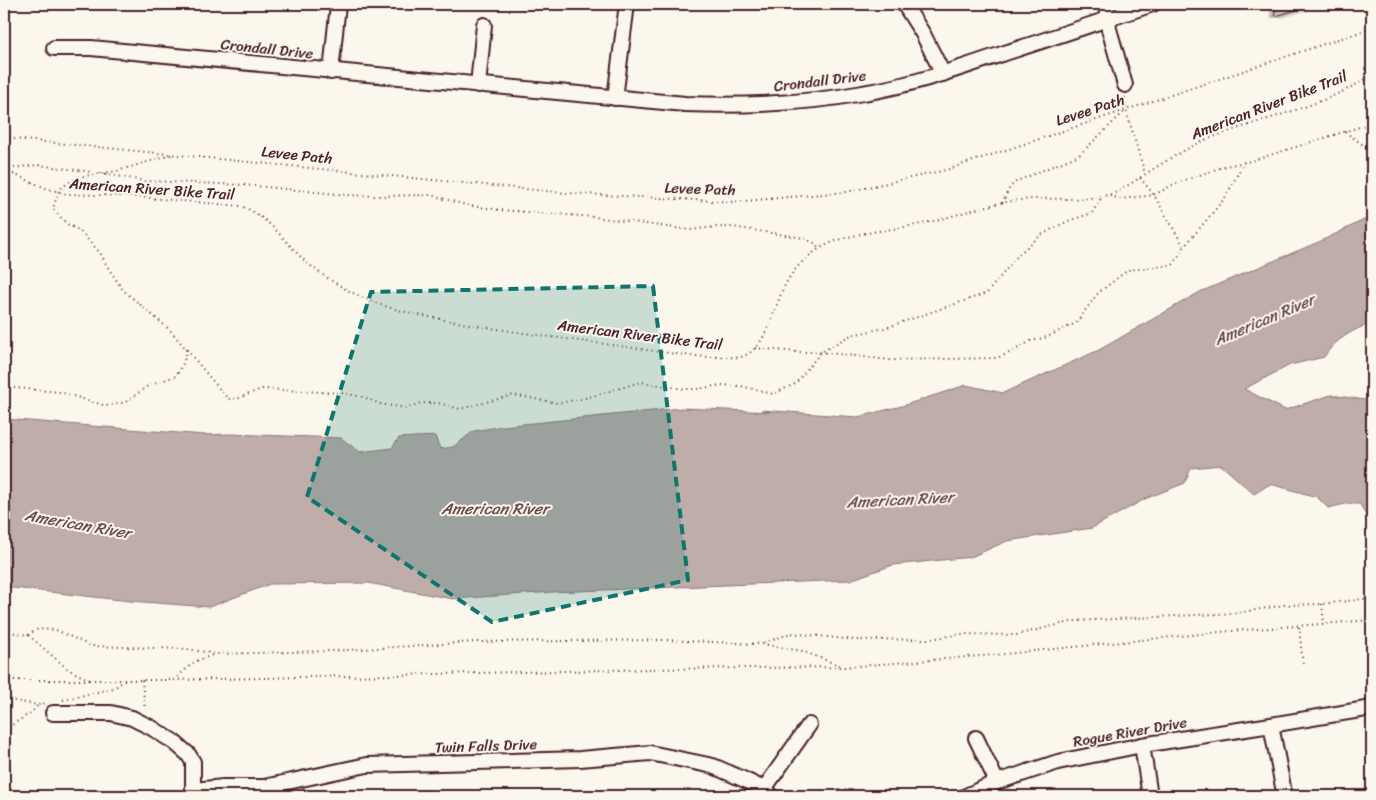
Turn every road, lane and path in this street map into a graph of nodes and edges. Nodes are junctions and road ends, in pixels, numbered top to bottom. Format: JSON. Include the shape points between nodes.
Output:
{"nodes":[{"id":1,"x":338,"y":4,"type":"edge"},
{"id":2,"x":627,"y":4,"type":"edge"},
{"id":3,"x":904,"y":4,"type":"edge"},
{"id":4,"x":1106,"y":4,"type":"edge"},
{"id":5,"x":1153,"y":4,"type":"edge"},
{"id":6,"x":1108,"y":19,"type":"junction"},
{"id":7,"x":484,"y":25,"type":"dead end"},
{"id":8,"x":1372,"y":28,"type":"edge"},
{"id":9,"x":54,"y":48,"type":"dead end"},
{"id":10,"x":331,"y":72,"type":"junction"},
{"id":11,"x":944,"y":74,"type":"junction"},
{"id":12,"x":1372,"y":74,"type":"edge"},
{"id":13,"x":478,"y":85,"type":"junction"},
{"id":14,"x":1124,"y":86,"type":"joint"},
{"id":15,"x":615,"y":98,"type":"junction"},
{"id":16,"x":1126,"y":110,"type":"junction"},
{"id":17,"x":1372,"y":123,"type":"edge"},
{"id":18,"x":1345,"y":132,"type":"junction"},
{"id":19,"x":4,"y":138,"type":"edge"},
{"id":20,"x":1372,"y":151,"type":"edge"},
{"id":21,"x":173,"y":154,"type":"junction"},
{"id":22,"x":1244,"y":162,"type":"junction"},
{"id":23,"x":4,"y":169,"type":"edge"},
{"id":24,"x":97,"y":173,"type":"junction"},
{"id":25,"x":1145,"y":174,"type":"junction"},
{"id":26,"x":1140,"y":178,"type":"junction"},
{"id":27,"x":58,"y":192,"type":"junction"},
{"id":28,"x":1109,"y":195,"type":"junction"},
{"id":29,"x":1154,"y":195,"type":"junction"},
{"id":30,"x":1101,"y":197,"type":"junction"},
{"id":31,"x":1002,"y":203,"type":"junction"},
{"id":32,"x":1184,"y":247,"type":"junction"},
{"id":33,"x":819,"y":249,"type":"junction"},
{"id":34,"x":755,"y":348,"type":"junction"},
{"id":35,"x":186,"y":349,"type":"junction"},
{"id":36,"x":820,"y":352,"type":"junction"},
{"id":37,"x":4,"y":387,"type":"edge"},
{"id":38,"x":1372,"y":598,"type":"edge"},
{"id":39,"x":1322,"y":604,"type":"junction"},
{"id":40,"x":1372,"y":620,"type":"edge"},
{"id":41,"x":1324,"y":625,"type":"junction"},
{"id":42,"x":1299,"y":627,"type":"junction"},
{"id":43,"x":4,"y":631,"type":"edge"},
{"id":44,"x":28,"y":635,"type":"junction"},
{"id":45,"x":762,"y":644,"type":"junction"},
{"id":46,"x":217,"y":654,"type":"junction"},
{"id":47,"x":1303,"y":666,"type":"dead end"},
{"id":48,"x":844,"y":667,"type":"junction"},
{"id":49,"x":4,"y":680,"type":"edge"},
{"id":50,"x":92,"y":680,"type":"junction"},
{"id":51,"x":124,"y":680,"type":"junction"},
{"id":52,"x":142,"y":680,"type":"junction"},
{"id":53,"x":174,"y":680,"type":"junction"},
{"id":54,"x":4,"y":699,"type":"edge"},
{"id":55,"x":38,"y":705,"type":"junction"},
{"id":56,"x":52,"y":706,"type":"junction"},
{"id":57,"x":144,"y":706,"type":"dead end"},
{"id":58,"x":1372,"y":708,"type":"edge"},
{"id":59,"x":809,"y":725,"type":"dead end"},
{"id":60,"x":1271,"y":725,"type":"junction"},
{"id":61,"x":4,"y":730,"type":"edge"},
{"id":62,"x":976,"y":738,"type":"dead end"},
{"id":63,"x":1142,"y":744,"type":"junction"},
{"id":64,"x":996,"y":782,"type":"junction"},
{"id":65,"x":1283,"y":787,"type":"dead end"},
{"id":66,"x":193,"y":793,"type":"edge"},
{"id":67,"x":768,"y":793,"type":"edge"},
{"id":68,"x":966,"y":796,"type":"edge"},
{"id":69,"x":1150,"y":796,"type":"edge"}],
"edges":[{"from":1,"to":10,"type":"street"},
{"from":2,"to":15,"type":"street"},
{"from":3,"to":11,"type":"street"},
{"from":4,"to":6,"type":"street"},
{"from":5,"to":6,"type":"street","name":"Crondall Drive"},
{"from":6,"to":11,"type":"street","name":"Crondall Drive"},
{"from":6,"to":14,"type":"street"},
{"from":7,"to":13,"type":"street"},
{"from":8,"to":16,"type":"path","name":"Levee Path"},
{"from":9,"to":10,"type":"street","name":"Crondall Drive","via":[[91,48]]},
{"from":10,"to":13,"type":"street","name":"Crondall Drive"},
{"from":11,"to":15,"type":"street","name":"Crondall Drive","via":[[864,93],[775,104],[736,106]]},
{"from":12,"to":25,"type":"path","name":"American River Bike Trail","via":[[1338,93],[1199,143]]},
{"from":13,"to":15,"type":"street","name":"Crondall Drive"},
{"from":14,"to":16,"type":"path"},
{"from":16,"to":21,"type":"path","name":"Levee Path","via":[[946,170],[846,192],[734,202],[566,193]]},
{"from":16,"to":25,"type":"path"},
{"from":16,"to":31,"type":"path","via":[[1079,155],[1017,181]]},
{"from":17,"to":18,"type":"path"},
{"from":18,"to":20,"type":"path"},
{"from":18,"to":22,"type":"path"},
{"from":19,"to":21,"type":"path","name":"Levee Path"},
{"from":21,"to":24,"type":"path"},
{"from":22,"to":29,"type":"path","via":[[1195,176]]},
{"from":22,"to":32,"type":"path","via":[[1225,198]]},
{"from":23,"to":24,"type":"path","via":[[37,165]]},
{"from":23,"to":27,"type":"path","name":"American River Bike Trail"},
{"from":24,"to":27,"type":"path","via":[[78,177]]},
{"from":24,"to":33,"type":"path","via":[[145,181],[245,185],[348,195],[431,195],[500,210],[594,217],[690,230],[733,228],[804,238]]},
{"from":25,"to":26,"type":"path","name":"American River Bike Trail"},
{"from":26,"to":28,"type":"path","name":"American River Bike Trail"},
{"from":26,"to":29,"type":"path"},
{"from":27,"to":34,"type":"path","name":"American River Bike Trail","via":[[241,206],[264,219],[322,275],[362,297],[410,314],[694,356],[740,357]]},
{"from":27,"to":35,"type":"path","via":[[53,209],[101,254],[123,290],[170,330]]},
{"from":28,"to":29,"type":"path","via":[[1121,199]]},
{"from":28,"to":30,"type":"path","name":"American River Bike Trail"},
{"from":29,"to":32,"type":"path"},
{"from":30,"to":31,"type":"path","name":"American River Bike Trail"},
{"from":30,"to":36,"type":"path","via":[[1092,213],[1041,236],[1019,254],[987,293],[885,328],[851,336]]},
{"from":31,"to":33,"type":"path","name":"American River Bike Trail","via":[[845,239]]},
{"from":32,"to":36,"type":"path","via":[[1173,265],[1128,270],[1098,293],[1076,323],[996,358],[890,360]]},
{"from":33,"to":34,"type":"path","name":"American River Bike Trail","via":[[797,267],[786,283],[766,333]]},
{"from":34,"to":36,"type":"path"},
{"from":35,"to":36,"type":"path","via":[[228,399],[261,389],[342,393],[406,408],[438,403],[460,409],[513,395],[557,402],[574,400],[641,382],[684,389],[741,386],[773,394],[795,384]]},
{"from":35,"to":37,"type":"path","via":[[184,362],[176,376],[149,385],[126,402],[106,406],[60,392]]},
{"from":38,"to":39,"type":"path"},
{"from":39,"to":41,"type":"path"},
{"from":39,"to":45,"type":"path","via":[[1284,605],[1238,613],[1074,621],[1016,635],[961,634],[930,639],[855,640],[791,633]]},
{"from":40,"to":41,"type":"path"},
{"from":41,"to":42,"type":"path"},
{"from":42,"to":47,"type":"path"},
{"from":42,"to":48,"type":"path"},
{"from":43,"to":44,"type":"path"},
{"from":44,"to":46,"type":"path","via":[[38,629],[56,630],[90,646],[186,649]]},
{"from":44,"to":50,"type":"path","via":[[69,670]]},
{"from":45,"to":46,"type":"path","via":[[664,640],[475,642]]},
{"from":45,"to":48,"type":"path","via":[[802,651]]},
{"from":46,"to":53,"type":"path","via":[[194,662]]},
{"from":48,"to":53,"type":"path"},
{"from":49,"to":50,"type":"path"},
{"from":50,"to":51,"type":"path"},
{"from":51,"to":52,"type":"path"},
{"from":51,"to":56,"type":"path","via":[[114,688]]},
{"from":52,"to":53,"type":"path"},
{"from":52,"to":57,"type":"path"},
{"from":54,"to":55,"type":"path"},
{"from":55,"to":56,"type":"path"},
{"from":55,"to":61,"type":"path"},
{"from":56,"to":66,"type":"street","via":[[111,713],[132,718],[152,728],[188,754],[193,762]]},
{"from":58,"to":60,"type":"street","name":"Rogue River Drive"},
{"from":59,"to":67,"type":"street"},
{"from":60,"to":63,"type":"street","name":"Rogue River Drive"},
{"from":60,"to":65,"type":"street"},
{"from":62,"to":64,"type":"street"},
{"from":63,"to":64,"type":"street","name":"Rogue River Drive","via":[[1058,762]]},
{"from":63,"to":69,"type":"street"},
{"from":64,"to":68,"type":"street","name":"Rogue River Drive"},
{"from":66,"to":67,"type":"street","name":"Twin Falls Drive","via":[[224,787],[264,786],[367,765],[580,759],[650,753],[712,766]]}]}
